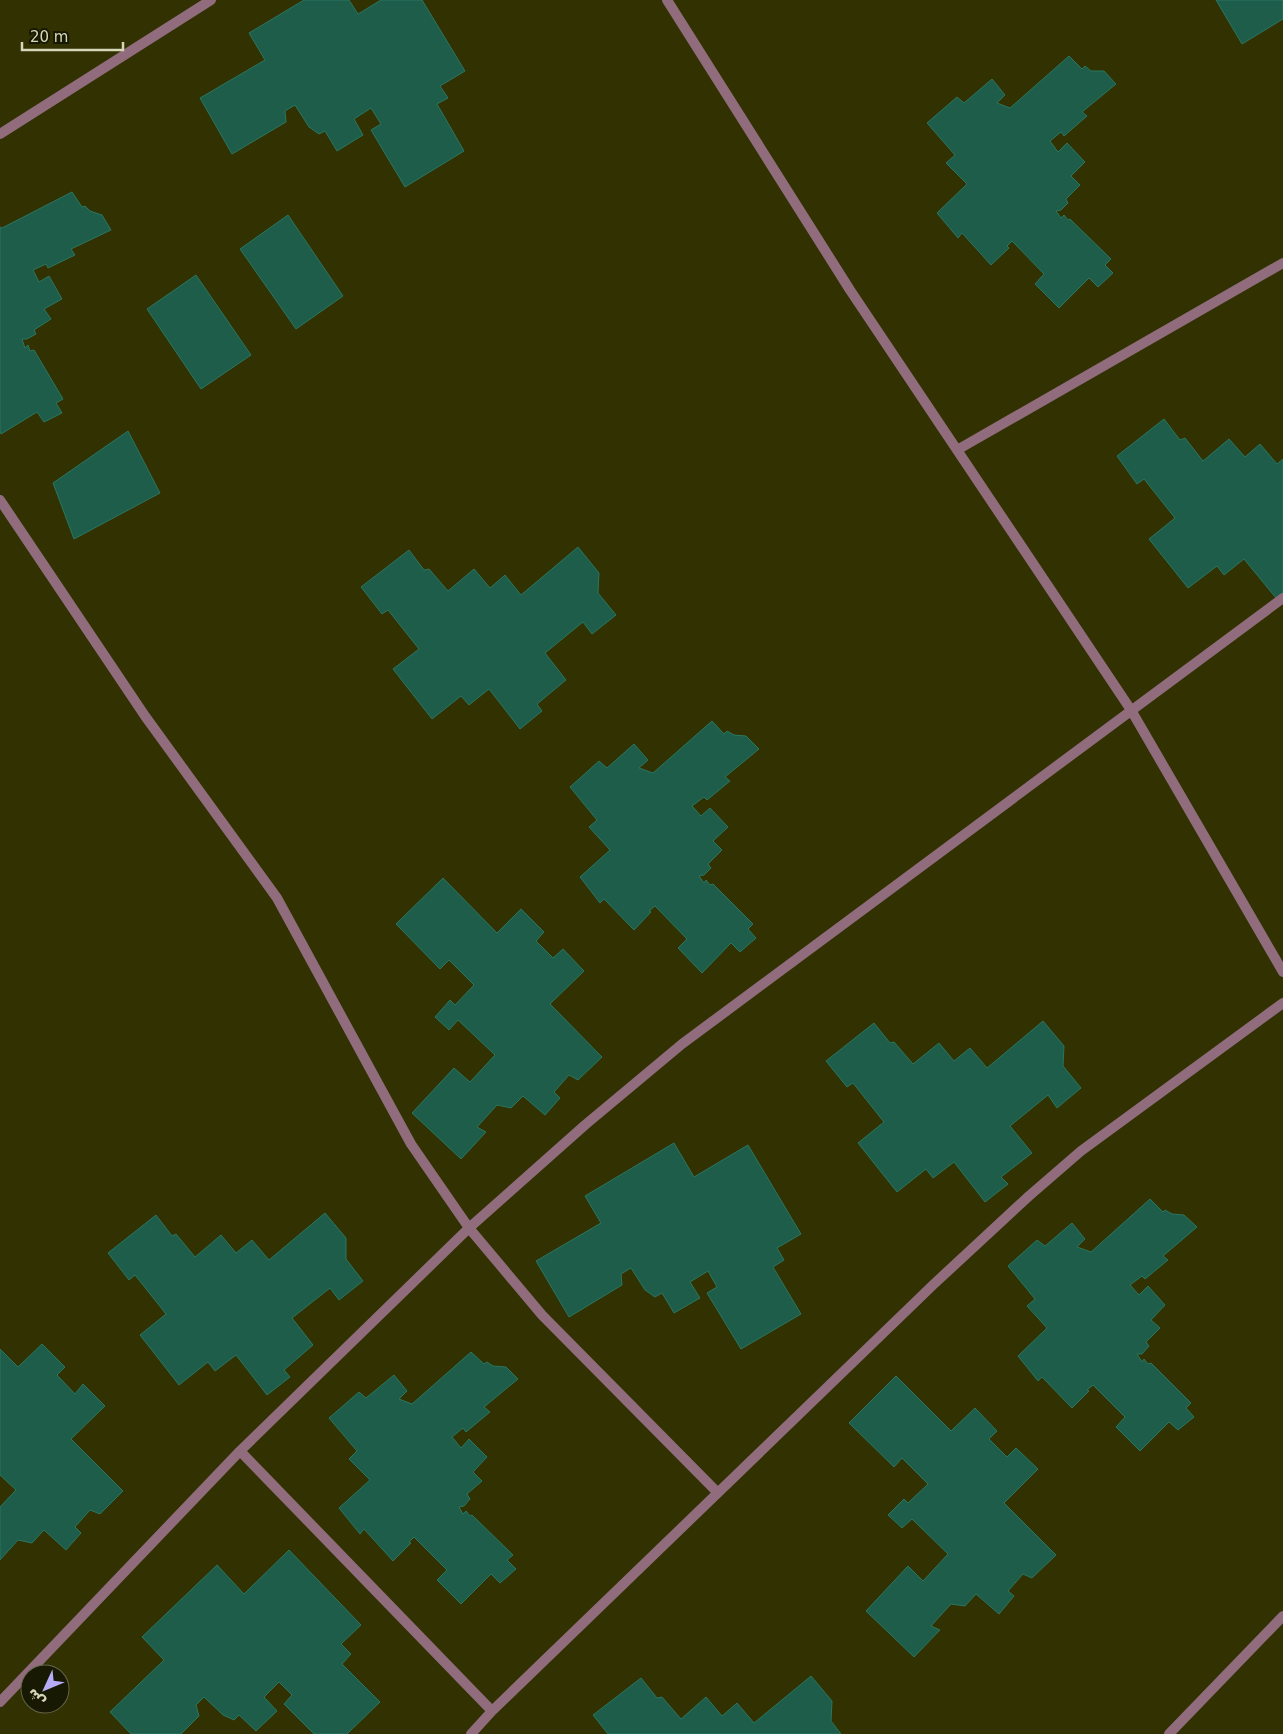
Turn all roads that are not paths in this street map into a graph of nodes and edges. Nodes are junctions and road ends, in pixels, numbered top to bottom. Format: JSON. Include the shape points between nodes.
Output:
{"nodes":[{"id":1,"x":211,"y":0,"type":"edge"},
{"id":2,"x":667,"y":0,"type":"edge"},
{"id":3,"x":0,"y":134,"type":"edge"},
{"id":4,"x":1283,"y":263,"type":"edge"},
{"id":5,"x":957,"y":450,"type":"junction"},
{"id":6,"x":0,"y":500,"type":"edge"},
{"id":7,"x":1283,"y":598,"type":"edge"},
{"id":8,"x":1131,"y":710,"type":"junction"},
{"id":9,"x":1283,"y":972,"type":"edge"},
{"id":10,"x":1283,"y":1003,"type":"edge"},
{"id":11,"x":468,"y":1228,"type":"junction"},
{"id":12,"x":240,"y":1451,"type":"junction"},
{"id":13,"x":718,"y":1494,"type":"junction"},
{"id":14,"x":1283,"y":1616,"type":"edge"},
{"id":15,"x":0,"y":1702,"type":"edge"},
{"id":16,"x":492,"y":1711,"type":"junction"},
{"id":17,"x":471,"y":1734,"type":"edge"},
{"id":18,"x":1170,"y":1734,"type":"edge"}],
"edges":[{"from":1,"to":3,"type":"street"},
{"from":2,"to":5,"type":"street","via":[[850,290]]},
{"from":4,"to":5,"type":"street"},
{"from":5,"to":8,"type":"street"},
{"from":6,"to":11,"type":"street","via":[[145,716],[277,898],[411,1144]]},
{"from":7,"to":8,"type":"street"},
{"from":8,"to":9,"type":"street"},
{"from":8,"to":11,"type":"street","via":[[682,1044]]},
{"from":10,"to":13,"type":"street","via":[[1081,1151],[1029,1196]]},
{"from":11,"to":12,"type":"street"},
{"from":11,"to":13,"type":"street","via":[[542,1315]]},
{"from":12,"to":15,"type":"street"},
{"from":12,"to":16,"type":"street"},
{"from":13,"to":16,"type":"street"},
{"from":14,"to":18,"type":"street"},
{"from":16,"to":17,"type":"street"}]}
